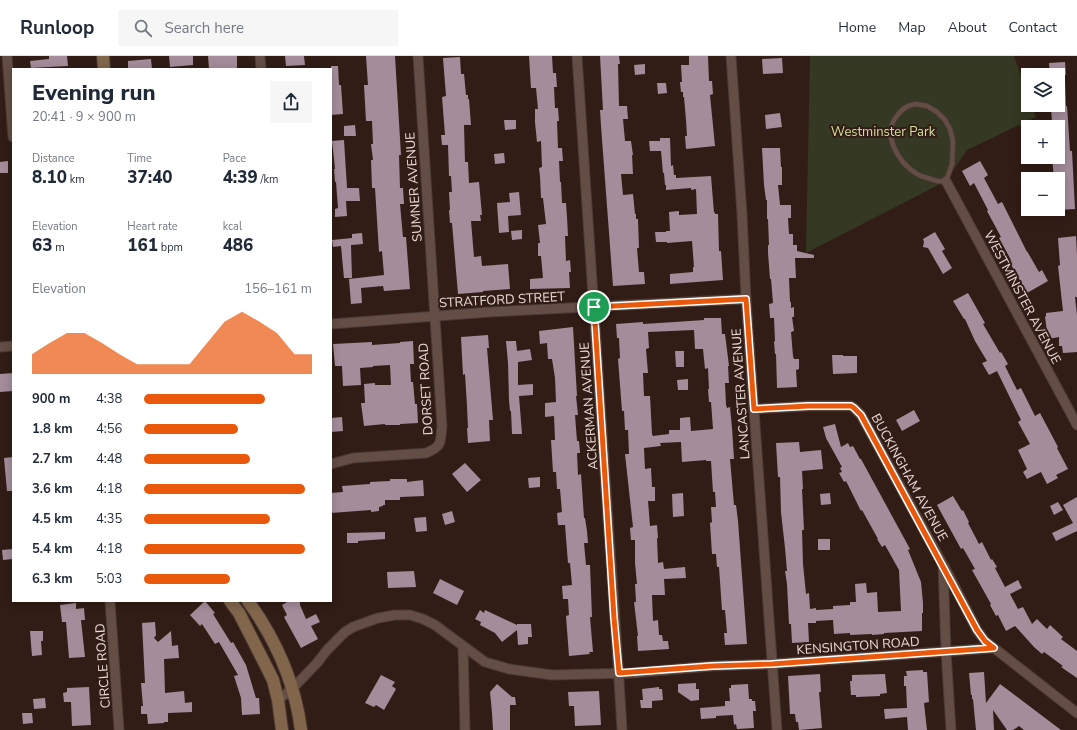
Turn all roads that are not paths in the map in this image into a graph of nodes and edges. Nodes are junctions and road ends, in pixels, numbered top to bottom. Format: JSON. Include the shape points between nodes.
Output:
{"nodes":[{"id":1,"x":7,"y":56,"type":"edge"},
{"id":2,"x":103,"y":56,"type":"edge"},
{"id":3,"x":260,"y":56,"type":"edge"},
{"id":4,"x":418,"y":56,"type":"edge"},
{"id":5,"x":577,"y":56,"type":"edge"},
{"id":6,"x":730,"y":56,"type":"edge"},
{"id":7,"x":104,"y":68,"type":"edge"},
{"id":8,"x":261,"y":68,"type":"edge"},
{"id":9,"x":12,"y":124,"type":"edge"},
{"id":10,"x":946,"y":181,"type":"junction"},
{"id":11,"x":746,"y":299,"type":"junction"},
{"id":12,"x":594,"y":307,"type":"junction"},
{"id":13,"x":434,"y":316,"type":"junction"},
{"id":14,"x":332,"y":324,"type":"edge"},
{"id":15,"x":12,"y":346,"type":"edge"},
{"id":16,"x":0,"y":347,"type":"edge"},
{"id":17,"x":754,"y":409,"type":"junction"},
{"id":18,"x":1077,"y":425,"type":"edge"},
{"id":19,"x":332,"y":464,"type":"edge"},
{"id":20,"x":943,"y":565,"type":"junction"},
{"id":21,"x":110,"y":602,"type":"edge"},
{"id":22,"x":231,"y":602,"type":"edge"},
{"id":23,"x":249,"y":602,"type":"edge"},
{"id":24,"x":463,"y":646,"type":"junction"},
{"id":25,"x":994,"y":648,"type":"junction"},
{"id":26,"x":946,"y":651,"type":"junction"},
{"id":27,"x":772,"y":664,"type":"junction"},
{"id":28,"x":619,"y":673,"type":"junction"},
{"id":29,"x":292,"y":689,"type":"junction"},
{"id":30,"x":278,"y":700,"type":"junction"},
{"id":31,"x":1077,"y":713,"type":"edge"},
{"id":32,"x":119,"y":730,"type":"edge"},
{"id":33,"x":282,"y":730,"type":"edge"},
{"id":34,"x":301,"y":730,"type":"edge"},
{"id":35,"x":465,"y":730,"type":"edge"},
{"id":36,"x":622,"y":730,"type":"edge"},
{"id":37,"x":777,"y":730,"type":"edge"},
{"id":38,"x":951,"y":730,"type":"edge"}],
"edges":[{"from":1,"to":9,"type":"street"},
{"from":2,"to":7,"type":"street"},
{"from":3,"to":8,"type":"street"},
{"from":4,"to":13,"type":"street","name":"SUMNER AVENUE"},
{"from":5,"to":12,"type":"street","name":"ACKERMAN AVENUE"},
{"from":6,"to":11,"type":"street","name":"LANCASTER AVENUE"},
{"from":10,"to":10,"type":"lane","via":[[941,183],[918,175],[907,167],[896,152],[890,133],[894,120],[905,107],[916,104],[927,106],[945,120],[953,141],[952,164]]},
{"from":10,"to":18,"type":"street","name":"WESTMINSTER AVENUE"},
{"from":11,"to":12,"type":"street","name":"STRATFORD STREET"},
{"from":11,"to":17,"type":"street","name":"LANCASTER AVENUE"},
{"from":12,"to":13,"type":"street","name":"STRATFORD STREET"},
{"from":12,"to":28,"type":"street","name":"ACKERMAN AVENUE"},
{"from":13,"to":14,"type":"street","name":"STRATFORD STREET"},
{"from":13,"to":19,"type":"street","name":"DORSET ROAD","via":[[442,426],[440,444],[435,450],[426,453],[353,458]]},
{"from":15,"to":16,"type":"street"},
{"from":17,"to":20,"type":"street","name":"BUCKINGHAM AVENUE","via":[[808,406],[854,408],[861,415]]},
{"from":17,"to":27,"type":"street","name":"LANCASTER AVENUE"},
{"from":20,"to":25,"type":"street","name":"BUCKINGHAM AVENUE","via":[[977,630]]},
{"from":20,"to":26,"type":"street","name":"BUCKINGHAM AVENUE"},
{"from":21,"to":32,"type":"street","name":"CIRCLE ROAD"},
{"from":22,"to":30,"type":"street","via":[[239,613],[273,680]]},
{"from":23,"to":29,"type":"street","via":[[280,653]]},
{"from":24,"to":28,"type":"street","name":"KENSINGTON ROAD","via":[[485,662],[509,669],[552,675]]},
{"from":24,"to":29,"type":"street","name":"KENSINGTON ROAD","via":[[423,619],[410,615],[378,618],[345,632]]},
{"from":24,"to":35,"type":"street"},
{"from":25,"to":26,"type":"street","name":"KENSINGTON ROAD"},
{"from":25,"to":31,"type":"street"},
{"from":26,"to":27,"type":"street","name":"KENSINGTON ROAD"},
{"from":26,"to":38,"type":"street","name":"BUCKINGHAM AVENUE"},
{"from":27,"to":28,"type":"street","name":"KENSINGTON ROAD"},
{"from":27,"to":37,"type":"street","name":"LANCASTER AVENUE"},
{"from":28,"to":36,"type":"street","name":"ACKERMAN AVENUE"},
{"from":29,"to":30,"type":"street","name":"KENSINGTON ROAD"},
{"from":29,"to":34,"type":"street"},
{"from":30,"to":33,"type":"street"}]}
